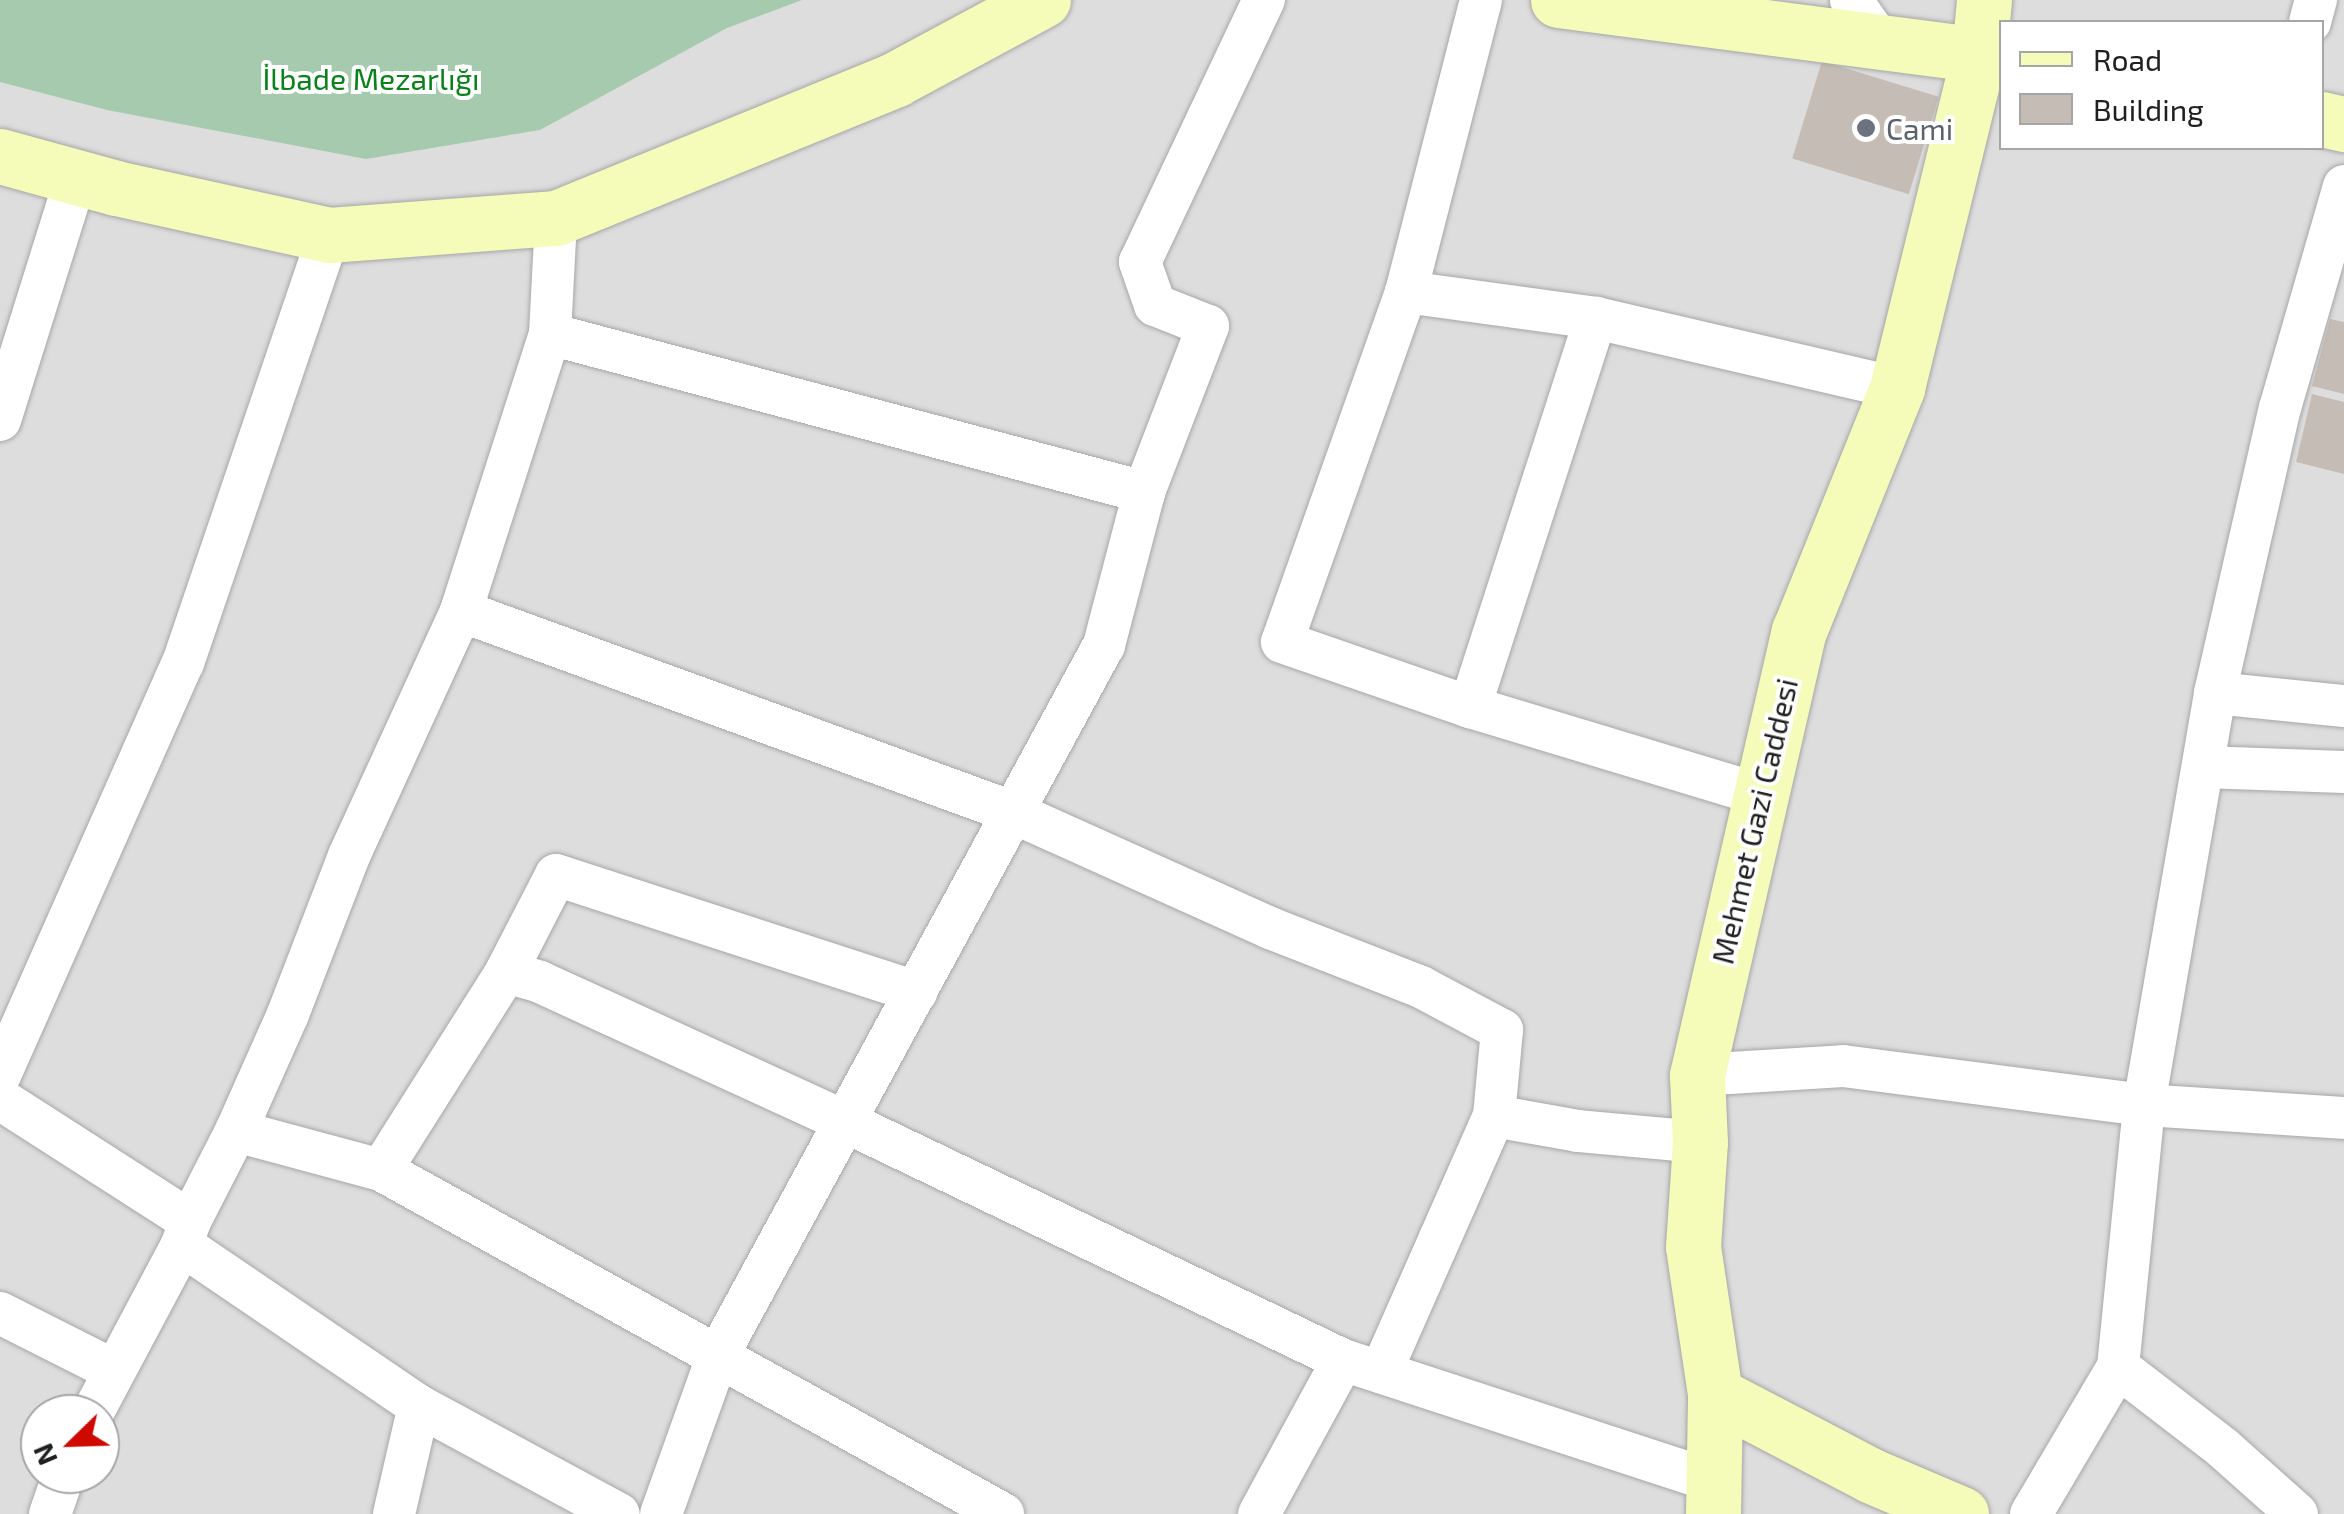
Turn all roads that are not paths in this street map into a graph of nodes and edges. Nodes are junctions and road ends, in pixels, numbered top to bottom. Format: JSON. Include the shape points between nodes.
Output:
{"nodes":[{"id":1,"x":1042,"y":0,"type":"edge"},
{"id":2,"x":1264,"y":0,"type":"edge"},
{"id":3,"x":1481,"y":0,"type":"edge"},
{"id":4,"x":1558,"y":0,"type":"edge"},
{"id":5,"x":1984,"y":0,"type":"edge"},
{"id":6,"x":1865,"y":20,"type":"edge"},
{"id":7,"x":1990,"y":56,"type":"edge"},
{"id":8,"x":0,"y":156,"type":"edge"},
{"id":9,"x":78,"y":175,"type":"junction"},
{"id":10,"x":2344,"y":186,"type":"edge"},
{"id":11,"x":556,"y":218,"type":"junction"},
{"id":12,"x":330,"y":235,"type":"junction"},
{"id":13,"x":1406,"y":292,"type":"junction"},
{"id":14,"x":1596,"y":318,"type":"junction"},
{"id":15,"x":550,"y":334,"type":"junction"},
{"id":16,"x":1897,"y":388,"type":"junction"},
{"id":17,"x":0,"y":420,"type":"edge"},
{"id":18,"x":1144,"y":492,"type":"junction"},
{"id":19,"x":461,"y":611,"type":"junction"},
{"id":20,"x":2216,"y":693,"type":"junction"},
{"id":21,"x":2344,"y":706,"type":"edge"},
{"id":22,"x":1470,"y":707,"type":"junction"},
{"id":23,"x":2203,"y":767,"type":"junction"},
{"id":24,"x":2344,"y":772,"type":"edge"},
{"id":25,"x":1758,"y":794,"type":"junction"},
{"id":26,"x":1012,"y":812,"type":"junction"},
{"id":27,"x":506,"y":972,"type":"junction"},
{"id":28,"x":916,"y":992,"type":"junction"},
{"id":29,"x":0,"y":1075,"type":"edge"},
{"id":30,"x":1696,"y":1075,"type":"junction"},
{"id":31,"x":0,"y":1100,"type":"edge"},
{"id":32,"x":2144,"y":1104,"type":"junction"},
{"id":33,"x":1494,"y":1116,"type":"junction"},
{"id":34,"x":2344,"y":1118,"type":"edge"},
{"id":35,"x":846,"y":1122,"type":"junction"},
{"id":36,"x":236,"y":1131,"type":"junction"},
{"id":37,"x":1700,"y":1142,"type":"junction"},
{"id":38,"x":381,"y":1170,"type":"junction"},
{"id":39,"x":186,"y":1233,"type":"junction"},
{"id":40,"x":0,"y":1313,"type":"edge"},
{"id":41,"x":718,"y":1355,"type":"junction"},
{"id":42,"x":1362,"y":1366,"type":"junction"},
{"id":43,"x":2118,"y":1367,"type":"junction"},
{"id":44,"x":113,"y":1370,"type":"junction"},
{"id":45,"x":102,"y":1394,"type":"edge"},
{"id":46,"x":1716,"y":1394,"type":"junction"},
{"id":47,"x":419,"y":1406,"type":"junction"},
{"id":48,"x":1712,"y":1497,"type":"edge"},
{"id":49,"x":394,"y":1514,"type":"edge"},
{"id":50,"x":620,"y":1514,"type":"edge"},
{"id":51,"x":660,"y":1514,"type":"edge"},
{"id":52,"x":1003,"y":1514,"type":"edge"},
{"id":53,"x":1259,"y":1514,"type":"edge"},
{"id":54,"x":1962,"y":1514,"type":"edge"},
{"id":55,"x":2031,"y":1514,"type":"edge"},
{"id":56,"x":2297,"y":1514,"type":"edge"}],
"edges":[{"from":1,"to":11,"type":"street","via":[[896,79]]},
{"from":2,"to":18,"type":"street","via":[[1140,262],[1154,306],[1208,326]]},
{"from":3,"to":13,"type":"street"},
{"from":4,"to":6,"type":"street"},
{"from":5,"to":7,"type":"street","name":"Mehmet Gazi Caddesi"},
{"from":6,"to":7,"type":"street"},
{"from":7,"to":16,"type":"street","name":"Mehmet Gazi Caddesi"},
{"from":8,"to":9,"type":"street"},
{"from":9,"to":12,"type":"street"},
{"from":9,"to":17,"type":"street"},
{"from":10,"to":20,"type":"street","via":[[2280,408]]},
{"from":11,"to":12,"type":"street"},
{"from":11,"to":15,"type":"street"},
{"from":12,"to":29,"type":"street","via":[[183,663]]},
{"from":13,"to":14,"type":"street"},
{"from":13,"to":22,"type":"street","via":[[1282,642]]},
{"from":14,"to":16,"type":"street"},
{"from":14,"to":22,"type":"street"},
{"from":15,"to":18,"type":"street"},
{"from":15,"to":19,"type":"street"},
{"from":16,"to":25,"type":"street","name":"Mehmet Gazi Caddesi","via":[[1799,631]]},
{"from":18,"to":26,"type":"street","via":[[1104,645]]},
{"from":19,"to":26,"type":"street"},
{"from":19,"to":36,"type":"street","via":[[349,856]]},
{"from":20,"to":21,"type":"street"},
{"from":20,"to":23,"type":"street"},
{"from":22,"to":25,"type":"street"},
{"from":23,"to":24,"type":"street"},
{"from":23,"to":32,"type":"street"},
{"from":25,"to":30,"type":"street","name":"Mehmet Gazi Caddesi"},
{"from":26,"to":28,"type":"street"},
{"from":26,"to":33,"type":"street","via":[[1420,987],[1502,1030]]},
{"from":27,"to":28,"type":"street","via":[[556,874]]},
{"from":27,"to":35,"type":"street"},
{"from":27,"to":38,"type":"street"},
{"from":28,"to":35,"type":"street"},
{"from":30,"to":32,"type":"street","via":[[1843,1066]]},
{"from":30,"to":37,"type":"street","name":"Mehmet Gazi Caddesi"},
{"from":31,"to":39,"type":"street"},
{"from":32,"to":34,"type":"street"},
{"from":32,"to":43,"type":"street"},
{"from":33,"to":37,"type":"street"},
{"from":33,"to":42,"type":"street"},
{"from":35,"to":41,"type":"street"},
{"from":35,"to":42,"type":"street"},
{"from":36,"to":38,"type":"street"},
{"from":36,"to":39,"type":"street"},
{"from":37,"to":46,"type":"street","name":"Mehmet Gazi Caddesi","via":[[1693,1246]]},
{"from":38,"to":41,"type":"street"},
{"from":39,"to":44,"type":"street"},
{"from":39,"to":47,"type":"street"},
{"from":40,"to":44,"type":"street"},
{"from":41,"to":51,"type":"street"},
{"from":41,"to":52,"type":"street"},
{"from":42,"to":48,"type":"street"},
{"from":42,"to":53,"type":"street"},
{"from":43,"to":55,"type":"street"},
{"from":43,"to":56,"type":"street"},
{"from":44,"to":45,"type":"street"},
{"from":46,"to":48,"type":"street","name":"Mehmet Gazi Caddesi"},
{"from":46,"to":54,"type":"street","via":[[1872,1476]]},
{"from":47,"to":49,"type":"street"},
{"from":47,"to":50,"type":"street"}]}
